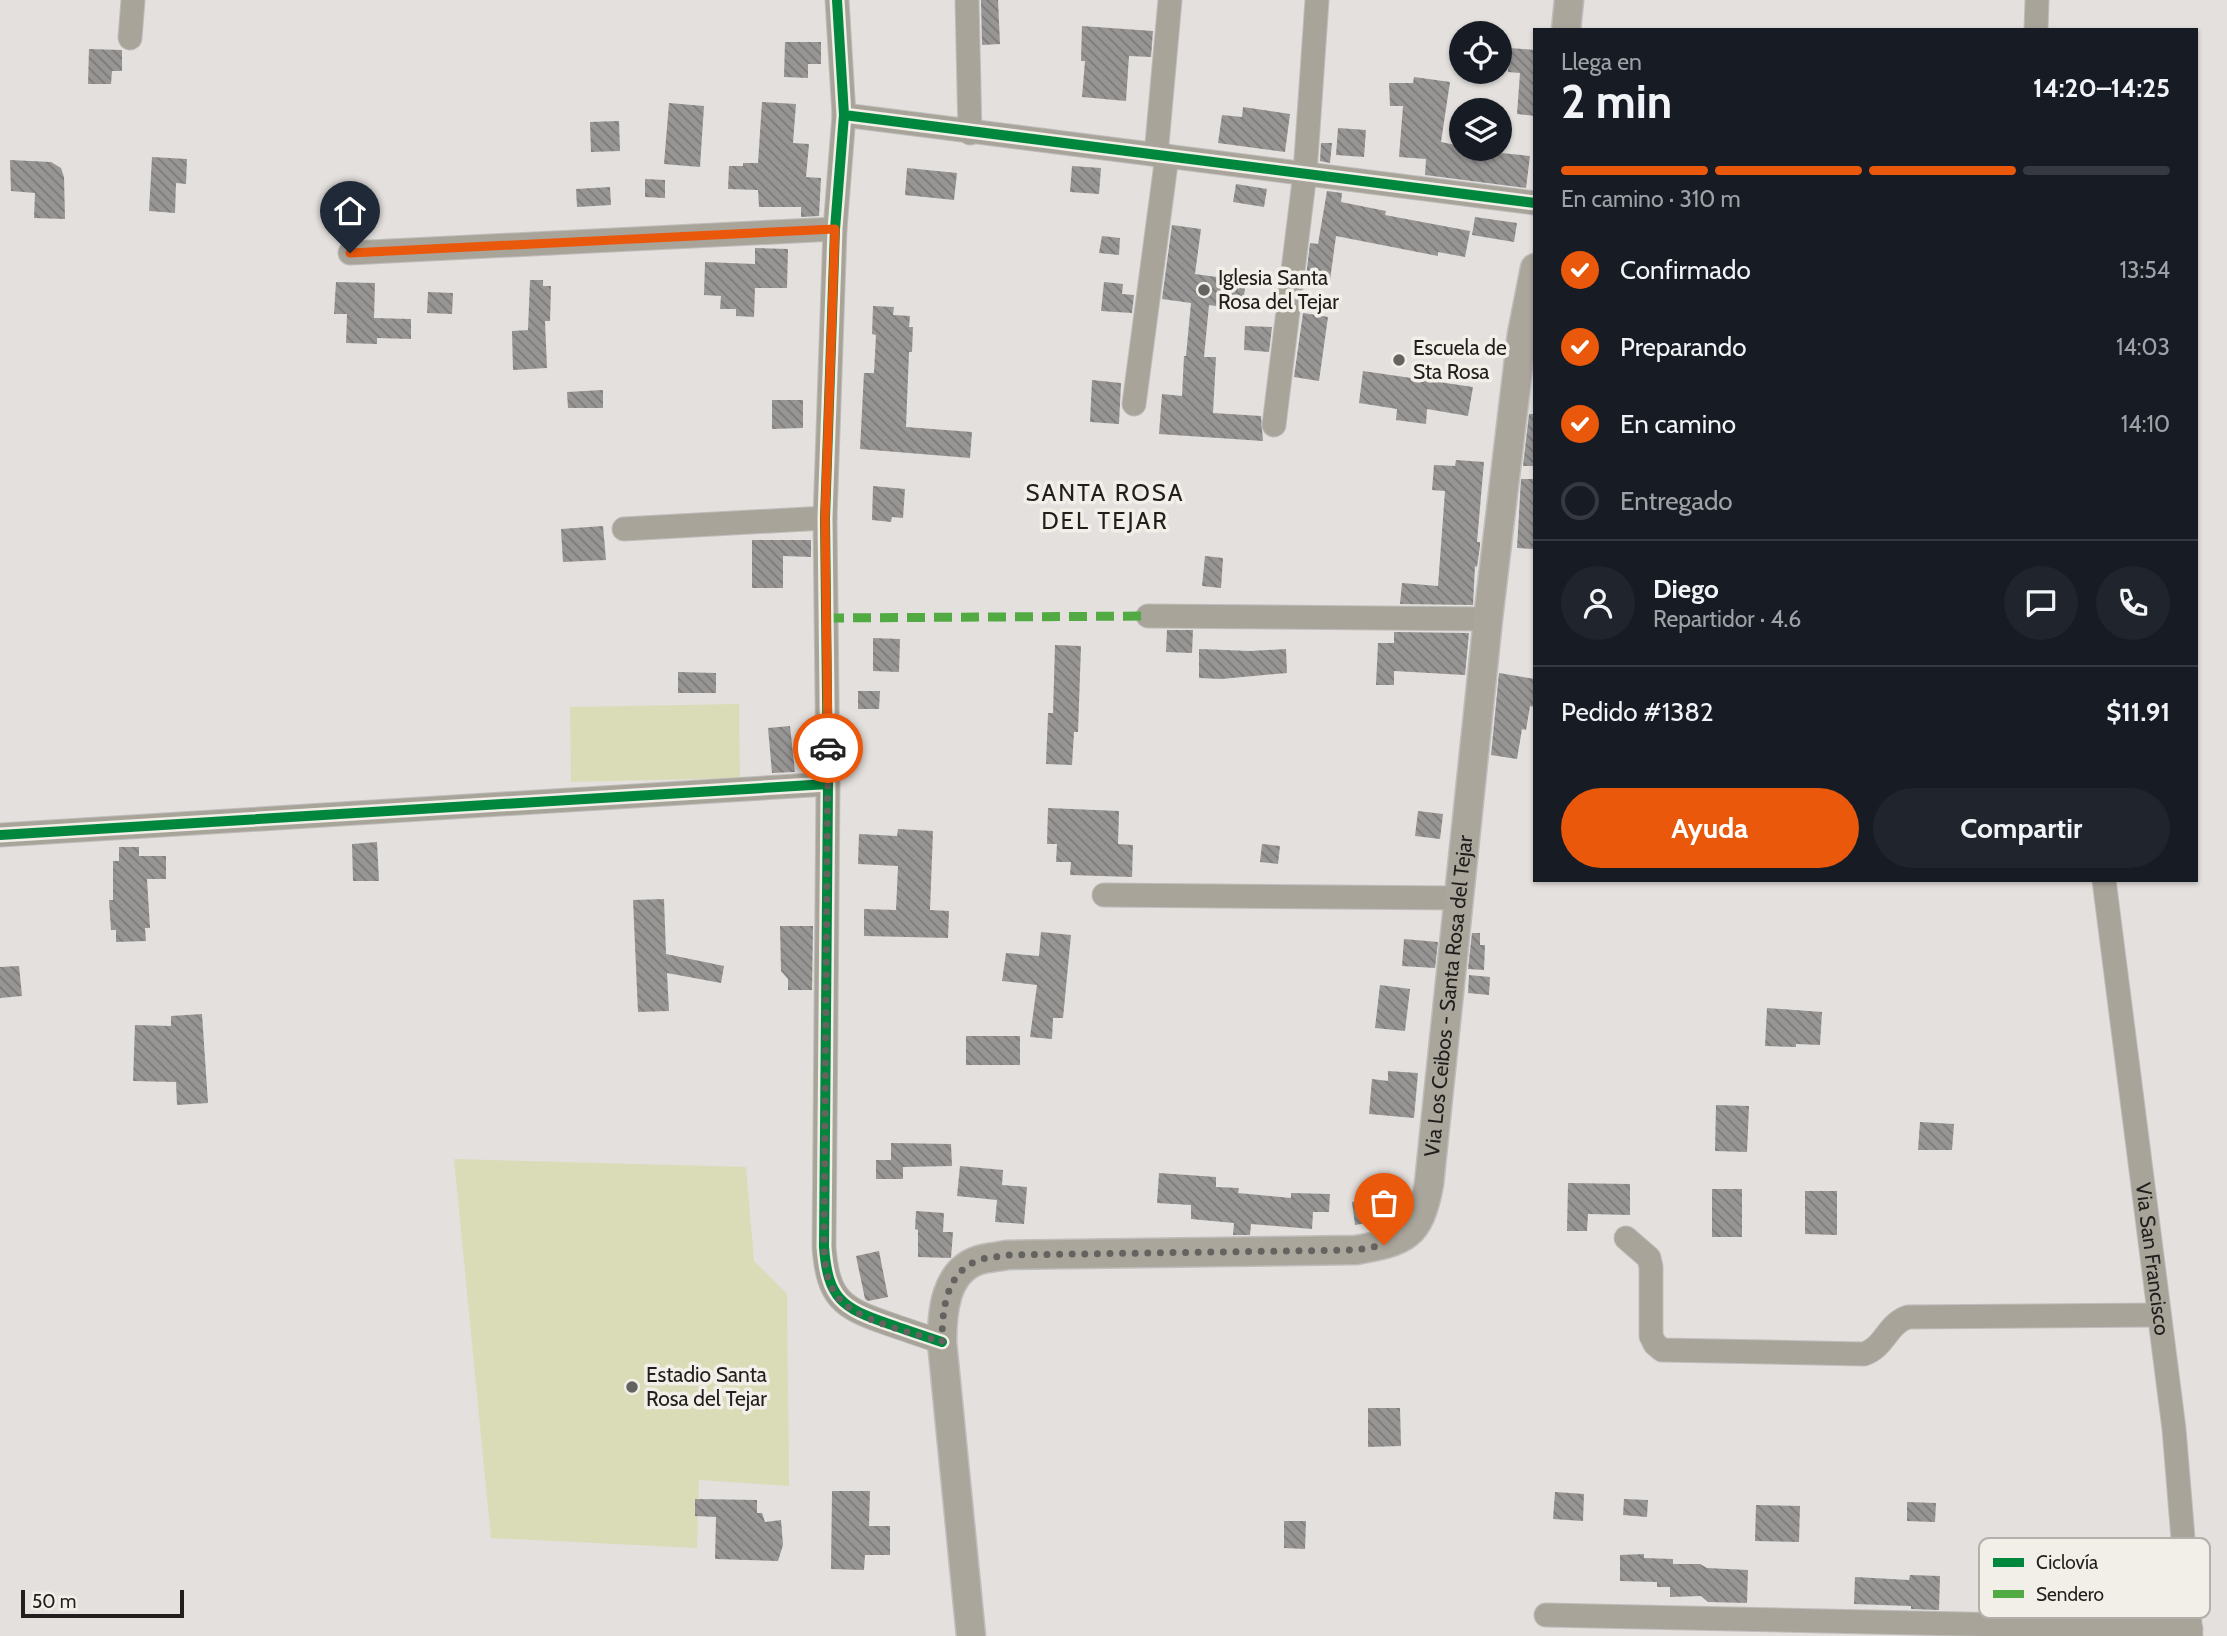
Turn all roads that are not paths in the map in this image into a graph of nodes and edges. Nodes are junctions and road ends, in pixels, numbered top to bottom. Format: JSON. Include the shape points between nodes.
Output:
{"nodes":[{"id":1,"x":133,"y":0,"type":"edge"},
{"id":2,"x":837,"y":0,"type":"edge"},
{"id":3,"x":968,"y":0,"type":"edge"},
{"id":4,"x":1170,"y":0,"type":"edge"},
{"id":5,"x":1317,"y":0,"type":"edge"},
{"id":6,"x":1569,"y":0,"type":"edge"},
{"id":7,"x":2037,"y":0,"type":"edge"},
{"id":8,"x":1566,"y":28,"type":"edge"},
{"id":9,"x":2036,"y":28,"type":"edge"},
{"id":10,"x":130,"y":38,"type":"dead end"},
{"id":11,"x":844,"y":115,"type":"junction"},
{"id":12,"x":970,"y":133,"type":"junction"},
{"id":13,"x":1162,"y":156,"type":"junction"},
{"id":14,"x":1305,"y":173,"type":"junction"},
{"id":15,"x":1533,"y":203,"type":"edge"},
{"id":16,"x":835,"y":229,"type":"junction"},
{"id":17,"x":350,"y":253,"type":"dead end"},
{"id":18,"x":1533,"y":278,"type":"edge"},
{"id":19,"x":1134,"y":404,"type":"dead end"},
{"id":20,"x":1274,"y":425,"type":"dead end"},
{"id":21,"x":825,"y":518,"type":"junction"},
{"id":22,"x":624,"y":529,"type":"dead end"},
{"id":23,"x":1148,"y":616,"type":"dead end"},
{"id":24,"x":1488,"y":619,"type":"junction"},
{"id":25,"x":828,"y":784,"type":"junction"},
{"id":26,"x":0,"y":835,"type":"edge"},
{"id":27,"x":2104,"y":882,"type":"edge"},
{"id":28,"x":1104,"y":895,"type":"dead end"},
{"id":29,"x":1458,"y":898,"type":"junction"},
{"id":30,"x":1626,"y":1238,"type":"dead end"},
{"id":31,"x":2160,"y":1315,"type":"junction"},
{"id":32,"x":942,"y":1342,"type":"junction"},
{"id":33,"x":2183,"y":1538,"type":"edge"},
{"id":34,"x":1546,"y":1615,"type":"dead end"},
{"id":35,"x":2191,"y":1632,"type":"edge"},
{"id":36,"x":971,"y":1636,"type":"edge"}],
"edges":[{"from":1,"to":10,"type":"street"},
{"from":2,"to":11,"type":"street"},
{"from":3,"to":12,"type":"street"},
{"from":4,"to":13,"type":"street"},
{"from":5,"to":14,"type":"street"},
{"from":6,"to":8,"type":"main road"},
{"from":7,"to":9,"type":"street"},
{"from":11,"to":12,"type":"street"},
{"from":11,"to":16,"type":"street"},
{"from":12,"to":13,"type":"street"},
{"from":13,"to":14,"type":"street"},
{"from":13,"to":19,"type":"street"},
{"from":14,"to":15,"type":"street"},
{"from":14,"to":20,"type":"street"},
{"from":16,"to":17,"type":"street"},
{"from":16,"to":21,"type":"street"},
{"from":18,"to":24,"type":"main road","name":"Via Los Ceibos - Santa Rosa del Tejar","via":[[1522,334]]},
{"from":21,"to":22,"type":"street"},
{"from":21,"to":25,"type":"street"},
{"from":23,"to":24,"type":"street"},
{"from":24,"to":29,"type":"main road","name":"Via Los Ceibos - Santa Rosa del Tejar"},
{"from":25,"to":26,"type":"street"},
{"from":25,"to":32,"type":"street","via":[[826,1272],[837,1296],[854,1312]]},
{"from":27,"to":31,"type":"street","name":"Via San Francisco"},
{"from":28,"to":29,"type":"street"},
{"from":29,"to":32,"type":"main road","name":"Via Los Ceibos - Santa Rosa del Tejar","via":[[1429,1184],[1425,1208],[1403,1238],[1356,1250],[1007,1255],[979,1260],[953,1281],[946,1299]]},
{"from":30,"to":31,"type":"street","via":[[1649,1258],[1650,1336],[1662,1350],[1864,1354],[1874,1351],[1893,1325],[1908,1317]]},
{"from":31,"to":33,"type":"street","name":"Via San Francisco"},
{"from":32,"to":36,"type":"main road","name":"Via Los Ceibos - Santa Rosa del Tejar"},
{"from":34,"to":35,"type":"street"}]}
